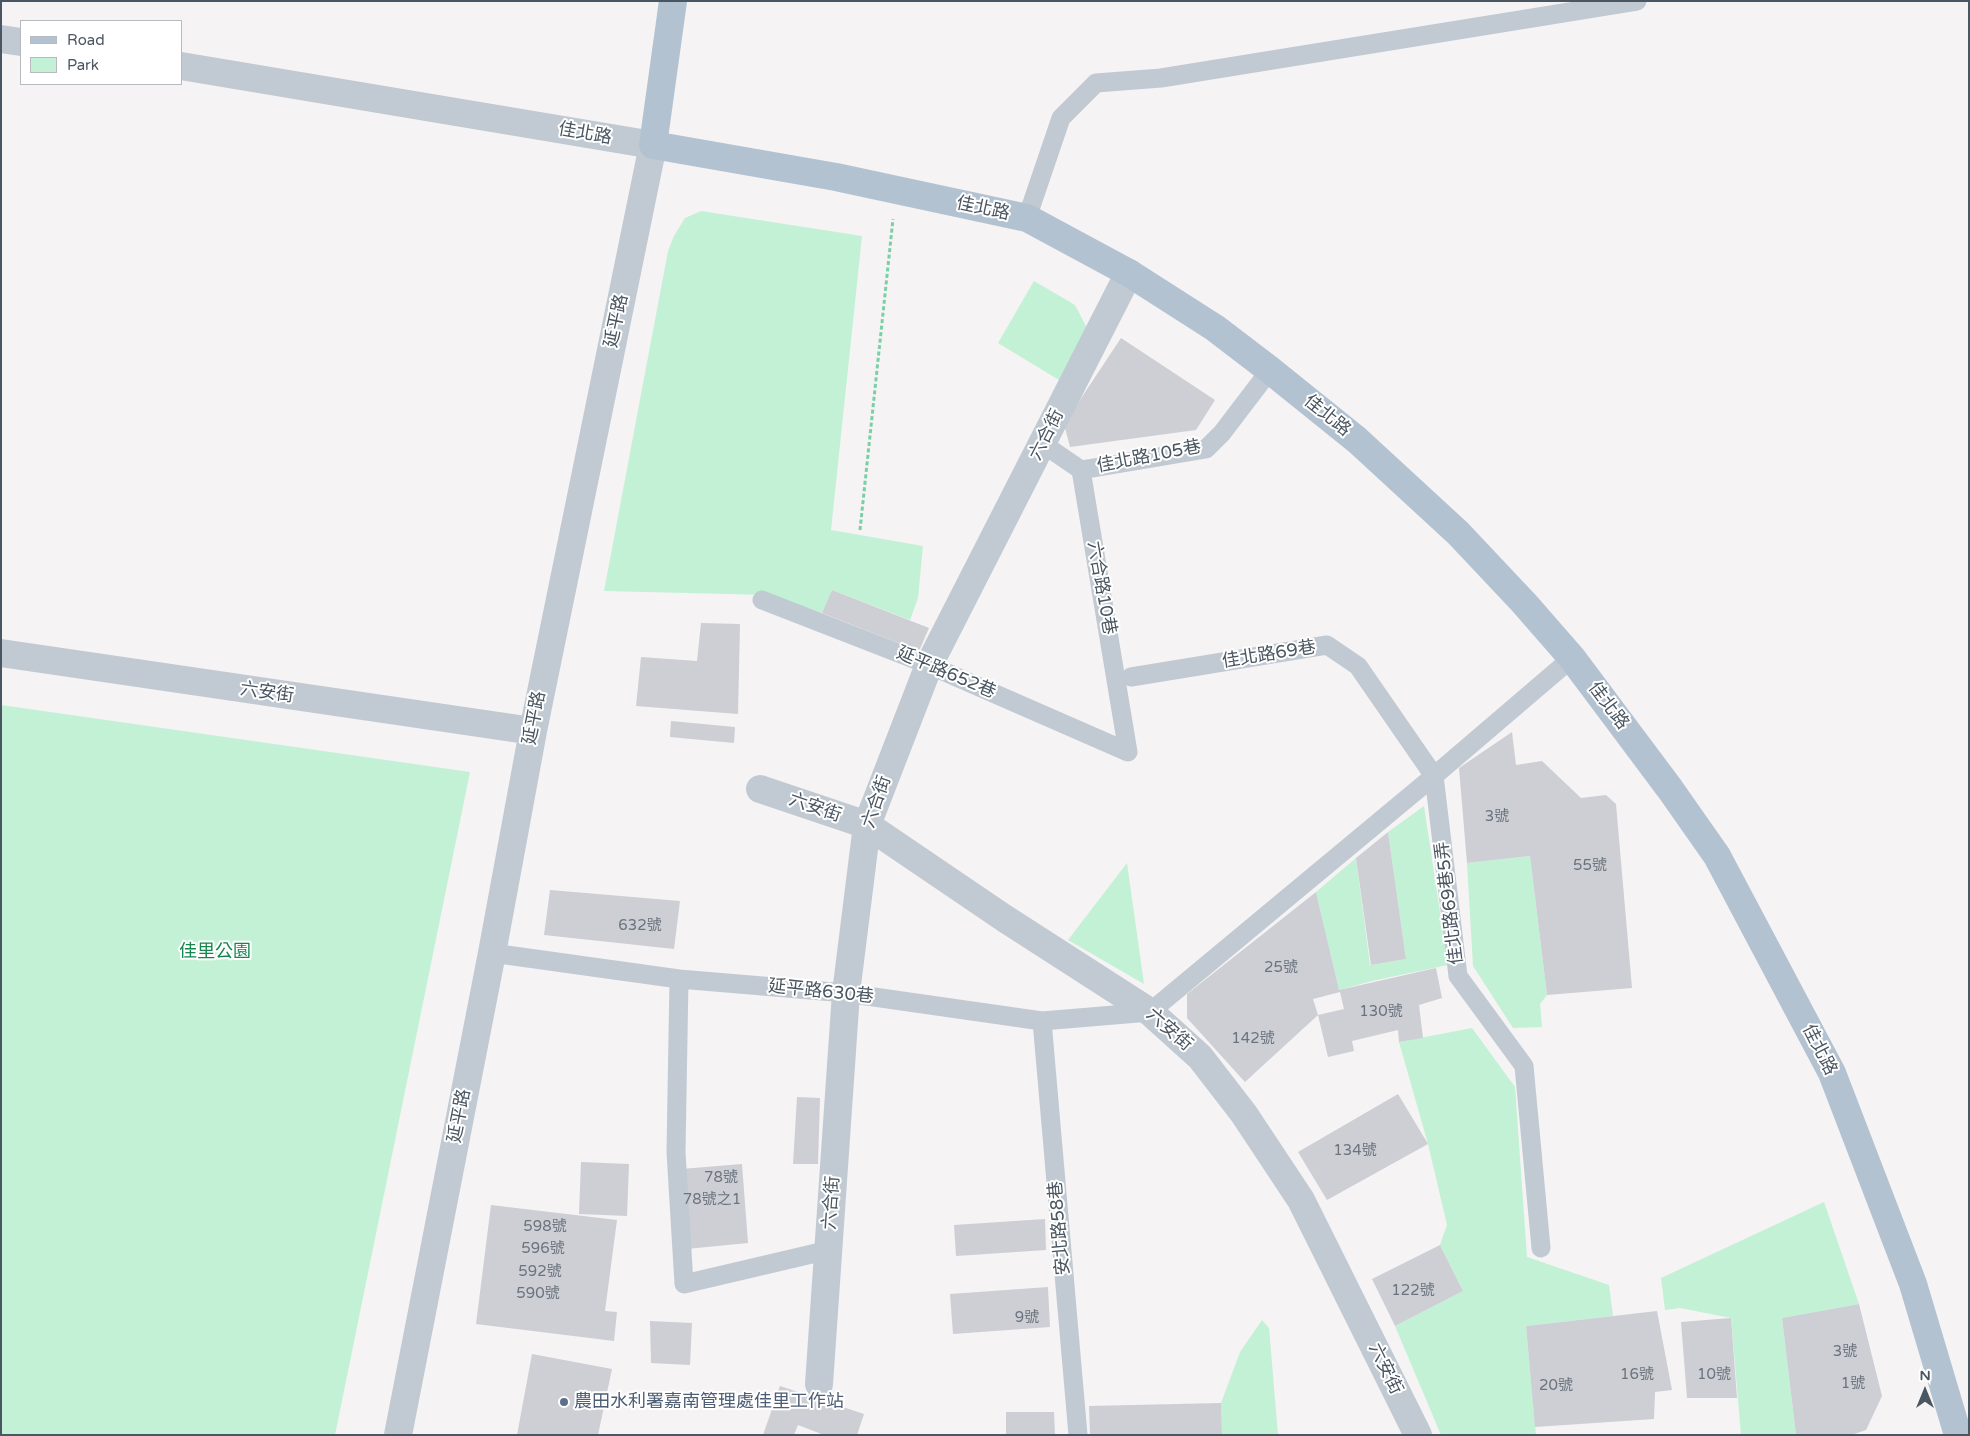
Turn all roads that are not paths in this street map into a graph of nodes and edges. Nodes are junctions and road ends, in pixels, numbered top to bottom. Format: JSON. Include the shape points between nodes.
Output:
{"nodes":[{"id":1,"x":673,"y":1,"type":"edge"},
{"id":2,"x":1638,"y":1,"type":"edge"},
{"id":3,"x":1,"y":40,"type":"edge"},
{"id":4,"x":20,"y":42,"type":"edge"},
{"id":5,"x":182,"y":66,"type":"edge"},
{"id":6,"x":653,"y":145,"type":"junction"},
{"id":7,"x":1027,"y":218,"type":"junction"},
{"id":8,"x":1129,"y":273,"type":"junction"},
{"id":9,"x":1270,"y":370,"type":"junction"},
{"id":10,"x":1042,"y":444,"type":"junction"},
{"id":11,"x":1081,"y":470,"type":"junction"},
{"id":12,"x":762,"y":600,"type":"dead end"},
{"id":13,"x":1,"y":653,"type":"edge"},
{"id":14,"x":1572,"y":658,"type":"junction"},
{"id":15,"x":930,"y":664,"type":"junction"},
{"id":16,"x":1131,"y":677,"type":"dead end"},
{"id":17,"x":533,"y":731,"type":"junction"},
{"id":18,"x":1128,"y":752,"type":"joint"},
{"id":19,"x":1434,"y":776,"type":"junction"},
{"id":20,"x":760,"y":788,"type":"dead end"},
{"id":21,"x":867,"y":825,"type":"junction"},
{"id":22,"x":492,"y":953,"type":"junction"},
{"id":23,"x":679,"y":979,"type":"junction"},
{"id":24,"x":846,"y":994,"type":"junction"},
{"id":25,"x":1150,"y":1012,"type":"junction"},
{"id":26,"x":1042,"y":1021,"type":"junction"},
{"id":27,"x":1541,"y":1248,"type":"dead end"},
{"id":28,"x":829,"y":1250,"type":"junction"},
{"id":29,"x":819,"y":1384,"type":"dead end"},
{"id":30,"x":398,"y":1435,"type":"edge"},
{"id":31,"x":1078,"y":1435,"type":"edge"},
{"id":32,"x":1418,"y":1435,"type":"edge"},
{"id":33,"x":1958,"y":1435,"type":"edge"}],
"edges":[{"from":1,"to":6,"type":"main road","name":"延平路"},
{"from":2,"to":7,"type":"lane","via":[[1161,78],[1096,83],[1061,118]]},
{"from":3,"to":4,"type":"street"},
{"from":5,"to":6,"type":"street","name":"佳北路"},
{"from":6,"to":7,"type":"main road","name":"佳北路","via":[[836,177]]},
{"from":6,"to":17,"type":"street","name":"延平路"},
{"from":7,"to":8,"type":"main road","name":"佳北路"},
{"from":8,"to":9,"type":"main road","name":"佳北路","via":[[1215,328]]},
{"from":8,"to":10,"type":"street","name":"六合街"},
{"from":9,"to":11,"type":"lane","name":"佳北路105巷","via":[[1222,433],[1206,448]]},
{"from":9,"to":14,"type":"main road","name":"佳北路","via":[[1357,440],[1458,533]]},
{"from":10,"to":11,"type":"lane"},
{"from":10,"to":15,"type":"street","name":"六合街"},
{"from":11,"to":18,"type":"lane","name":"六合路10巷"},
{"from":12,"to":15,"type":"lane","name":"延平路652巷"},
{"from":13,"to":17,"type":"street","name":"六安街"},
{"from":14,"to":19,"type":"lane"},
{"from":14,"to":33,"type":"main road","name":"佳北路","via":[[1670,788],[1716,856],[1832,1073],[1913,1284]]},
{"from":15,"to":18,"type":"lane","name":"延平路652巷"},
{"from":15,"to":21,"type":"street","name":"六合街"},
{"from":16,"to":19,"type":"lane","name":"佳北路69巷","via":[[1327,645],[1358,666]]},
{"from":17,"to":22,"type":"street","name":"延平路"},
{"from":19,"to":25,"type":"lane"},
{"from":19,"to":27,"type":"lane","name":"佳北路69巷5弄","via":[[1458,976],[1524,1066]]},
{"from":20,"to":21,"type":"street","name":"六安街"},
{"from":21,"to":24,"type":"street","name":"六合街"},
{"from":21,"to":25,"type":"street","name":"六安街"},
{"from":22,"to":23,"type":"lane","name":"延平路630巷"},
{"from":22,"to":30,"type":"street","name":"延平路"},
{"from":23,"to":24,"type":"lane","name":"延平路630巷"},
{"from":23,"to":28,"type":"lane","via":[[676,1152],[684,1284]]},
{"from":24,"to":26,"type":"lane","name":"延平路630巷"},
{"from":24,"to":28,"type":"street","name":"六合街"},
{"from":25,"to":26,"type":"lane","name":"延平路630巷"},
{"from":25,"to":32,"type":"street","name":"六安街","via":[[1200,1057],[1244,1114],[1301,1200]]},
{"from":26,"to":31,"type":"lane","name":"安北路58巷"},
{"from":28,"to":29,"type":"street","name":"六合街"}]}
